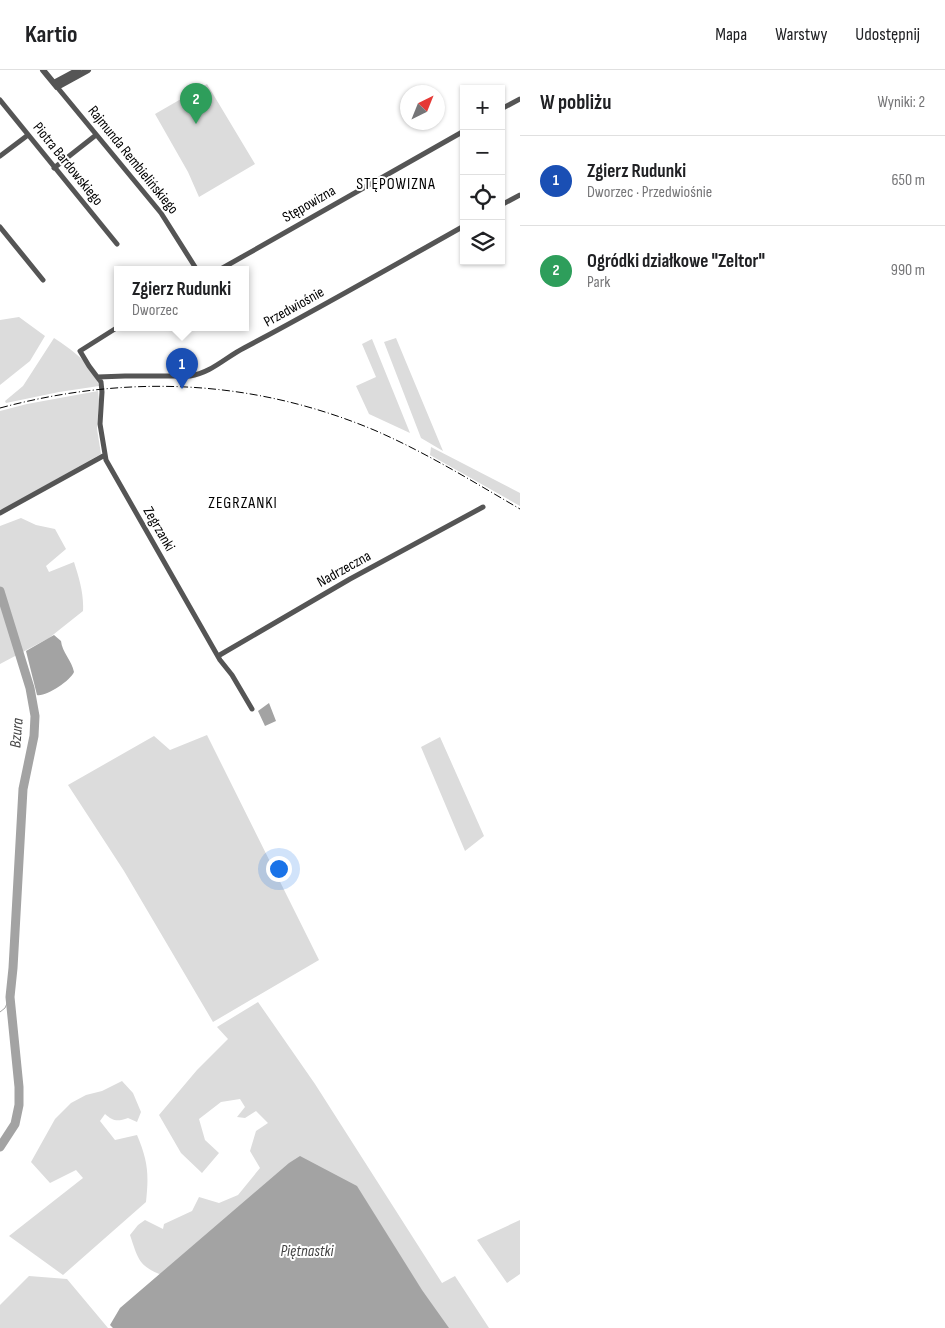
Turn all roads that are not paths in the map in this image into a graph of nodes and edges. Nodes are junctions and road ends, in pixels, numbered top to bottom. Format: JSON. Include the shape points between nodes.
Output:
{"nodes":[{"id":1,"x":44,"y":70,"type":"edge"},
{"id":2,"x":78,"y":70,"type":"edge"},
{"id":3,"x":88,"y":70,"type":"edge"},
{"id":4,"x":56,"y":85,"type":"junction"},
{"id":5,"x":520,"y":99,"type":"edge"},
{"id":6,"x":0,"y":100,"type":"edge"},
{"id":7,"x":505,"y":107,"type":"edge"},
{"id":8,"x":460,"y":133,"type":"edge"},
{"id":9,"x":28,"y":135,"type":"junction"},
{"id":10,"x":96,"y":135,"type":"junction"},
{"id":11,"x":0,"y":156,"type":"edge"},
{"id":12,"x":54,"y":168,"type":"junction"},
{"id":13,"x":520,"y":195,"type":"edge"},
{"id":14,"x":505,"y":203,"type":"edge"},
{"id":15,"x":0,"y":227,"type":"edge"},
{"id":16,"x":460,"y":228,"type":"edge"},
{"id":17,"x":116,"y":244,"type":"dead end"},
{"id":18,"x":194,"y":266,"type":"edge"},
{"id":19,"x":226,"y":266,"type":"edge"},
{"id":20,"x":43,"y":280,"type":"dead end"},
{"id":21,"x":114,"y":330,"type":"edge"},
{"id":22,"x":98,"y":377,"type":"junction"},
{"id":23,"x":105,"y":455,"type":"junction"},
{"id":24,"x":483,"y":507,"type":"dead end"},
{"id":25,"x":0,"y":513,"type":"edge"},
{"id":26,"x":218,"y":656,"type":"junction"},
{"id":27,"x":252,"y":709,"type":"dead end"}],
"edges":[{"from":1,"to":4,"type":"street","name":"Rajmunda Rembielińskiego"},
{"from":2,"to":4,"type":"street"},
{"from":3,"to":4,"type":"street"},
{"from":4,"to":10,"type":"street","name":"Rajmunda Rembielińskiego"},
{"from":5,"to":7,"type":"street"},
{"from":6,"to":9,"type":"street","name":"Piotra Bardowskiego"},
{"from":8,"to":19,"type":"street","name":"Stępowizna"},
{"from":9,"to":11,"type":"street"},
{"from":9,"to":12,"type":"street","name":"Piotra Bardowskiego"},
{"from":10,"to":12,"type":"street"},
{"from":10,"to":18,"type":"street","name":"Rajmunda Rembielińskiego","via":[[161,213]]},
{"from":12,"to":17,"type":"street","name":"Piotra Bardowskiego"},
{"from":13,"to":14,"type":"street"},
{"from":15,"to":20,"type":"street"},
{"from":16,"to":22,"type":"street","name":"Przedwiośnie","via":[[201,374]]},
{"from":21,"to":22,"type":"street","name":"Zegrzanki","via":[[80,351]]},
{"from":22,"to":23,"type":"street","name":"Zegrzanki","via":[[102,392],[100,424]]},
{"from":23,"to":25,"type":"street"},
{"from":23,"to":26,"type":"street","name":"Zegrzanki"},
{"from":24,"to":26,"type":"street","name":"Nadrzeczna","via":[[340,584]]},
{"from":26,"to":27,"type":"street","name":"Zegrzanki"}]}
